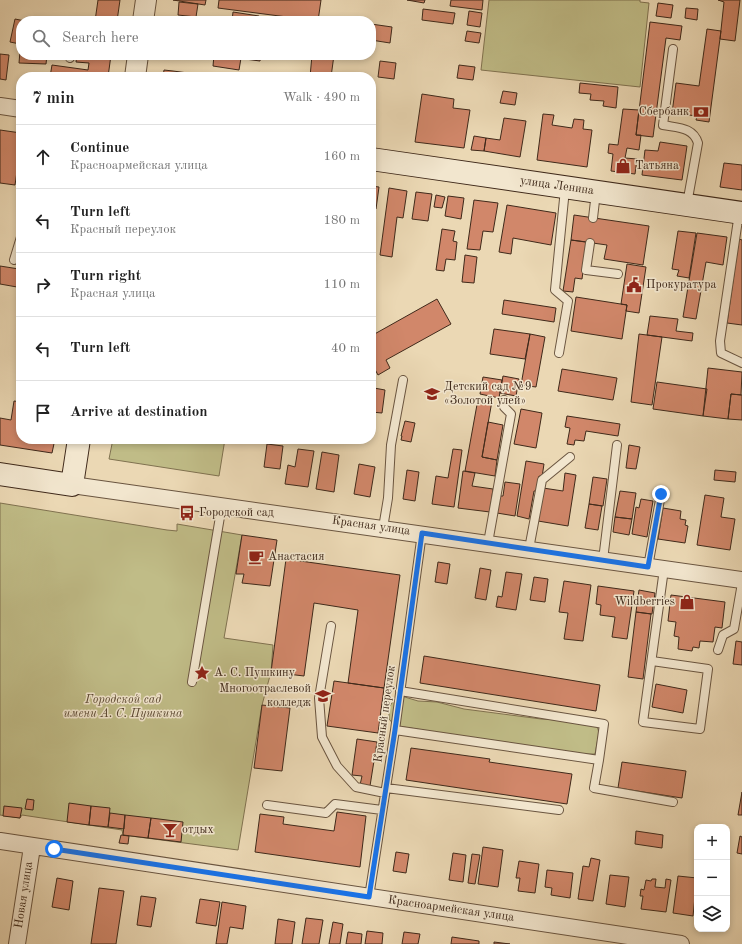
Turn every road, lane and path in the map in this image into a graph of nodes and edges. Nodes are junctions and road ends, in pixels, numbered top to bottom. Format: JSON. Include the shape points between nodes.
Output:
{"nodes":[{"id":1,"x":146,"y":0,"type":"edge"},
{"id":2,"x":144,"y":16,"type":"edge"},
{"id":3,"x":673,"y":48,"type":"dead end"},
{"id":4,"x":137,"y":60,"type":"edge"},
{"id":5,"x":136,"y":72,"type":"edge"},
{"id":6,"x":0,"y":106,"type":"edge"},
{"id":7,"x":16,"y":108,"type":"edge"},
{"id":8,"x":376,"y":160,"type":"edge"},
{"id":9,"x":565,"y":187,"type":"junction"},
{"id":10,"x":596,"y":192,"type":"junction"},
{"id":11,"x":687,"y":205,"type":"junction"},
{"id":12,"x":740,"y":212,"type":"edge"},
{"id":13,"x":593,"y":218,"type":"dead end"},
{"id":14,"x":590,"y":242,"type":"dead end"},
{"id":15,"x":16,"y":253,"type":"edge"},
{"id":16,"x":14,"y":260,"type":"dead end"},
{"id":17,"x":618,"y":274,"type":"dead end"},
{"id":18,"x":559,"y":353,"type":"dead end"},
{"id":19,"x":742,"y":363,"type":"edge"},
{"id":20,"x":403,"y":380,"type":"dead end"},
{"id":21,"x":504,"y":400,"type":"dead end"},
{"id":22,"x":77,"y":444,"type":"edge"},
{"id":23,"x":617,"y":445,"type":"dead end"},
{"id":24,"x":570,"y":457,"type":"dead end"},
{"id":25,"x":0,"y":474,"type":"edge"},
{"id":26,"x":72,"y":485,"type":"junction"},
{"id":27,"x":661,"y":494,"type":"dead end"},
{"id":28,"x":222,"y":505,"type":"junction"},
{"id":29,"x":383,"y":528,"type":"junction"},
{"id":30,"x":422,"y":533,"type":"junction"},
{"id":31,"x":488,"y":543,"type":"junction"},
{"id":32,"x":528,"y":549,"type":"junction"},
{"id":33,"x":603,"y":560,"type":"junction"},
{"id":34,"x":648,"y":567,"type":"junction"},
{"id":35,"x":664,"y":569,"type":"junction"},
{"id":36,"x":742,"y":582,"type":"edge"},
{"id":37,"x":332,"y":626,"type":"dead end"},
{"id":38,"x":718,"y":650,"type":"dead end"},
{"id":39,"x":652,"y":661,"type":"junction"},
{"id":40,"x":192,"y":682,"type":"dead end"},
{"id":41,"x":400,"y":692,"type":"junction"},
{"id":42,"x":395,"y":730,"type":"junction"},
{"id":43,"x":599,"y":760,"type":"junction"},
{"id":44,"x":386,"y":790,"type":"junction"},
{"id":45,"x":673,"y":802,"type":"dead end"},
{"id":46,"x":267,"y":805,"type":"dead end"},
{"id":47,"x":382,"y":810,"type":"junction"},
{"id":48,"x":559,"y":810,"type":"dead end"},
{"id":49,"x":0,"y":841,"type":"edge"},
{"id":50,"x":32,"y":847,"type":"junction"},
{"id":51,"x":369,"y":897,"type":"junction"},
{"id":52,"x":17,"y":944,"type":"edge"},
{"id":53,"x":681,"y":944,"type":"edge"}],
"edges":[{"from":1,"to":2,"type":"street"},
{"from":3,"to":11,"type":"lane","via":[[663,125],[687,129],[696,137],[698,143]]},
{"from":4,"to":5,"type":"street"},
{"from":6,"to":7,"type":"street"},
{"from":8,"to":9,"type":"main road","name":"улица Ленина"},
{"from":9,"to":10,"type":"main road","name":"улица Ленина"},
{"from":9,"to":18,"type":"lane","via":[[555,290],[568,301]]},
{"from":10,"to":11,"type":"main road","name":"улица Ленина"},
{"from":10,"to":13,"type":"lane"},
{"from":11,"to":12,"type":"main road","name":"улица Ленина"},
{"from":12,"to":19,"type":"lane","via":[[720,340],[721,353]]},
{"from":14,"to":17,"type":"lane","via":[[586,270]]},
{"from":15,"to":16,"type":"lane"},
{"from":20,"to":29,"type":"lane","via":[[391,445],[388,498]]},
{"from":21,"to":31,"type":"lane","via":[[504,407],[511,414]]},
{"from":22,"to":26,"type":"main road"},
{"from":23,"to":33,"type":"lane"},
{"from":24,"to":32,"type":"lane","via":[[542,480]]},
{"from":25,"to":26,"type":"main road"},
{"from":26,"to":28,"type":"street","name":"Красная улица"},
{"from":27,"to":34,"type":"lane"},
{"from":28,"to":29,"type":"street","name":"Красная улица"},
{"from":28,"to":40,"type":"lane"},
{"from":29,"to":30,"type":"street","name":"Красная улица"},
{"from":30,"to":31,"type":"street","name":"Красная улица"},
{"from":30,"to":41,"type":"lane","name":"Красный переулок"},
{"from":31,"to":32,"type":"street","name":"Красная улица"},
{"from":32,"to":33,"type":"street","name":"Красная улица"},
{"from":33,"to":34,"type":"street","name":"Красная улица"},
{"from":34,"to":35,"type":"street","name":"Красная улица"},
{"from":35,"to":36,"type":"street","name":"Красная улица"},
{"from":35,"to":39,"type":"lane"},
{"from":36,"to":38,"type":"lane","via":[[734,629],[723,635]]},
{"from":37,"to":44,"type":"lane","via":[[319,698],[322,737],[337,766],[356,787]]},
{"from":39,"to":39,"type":"lane","via":[[643,722],[700,730],[708,669]]},
{"from":41,"to":42,"type":"lane","name":"Красный переулок"},
{"from":41,"to":43,"type":"lane","via":[[604,724]]},
{"from":42,"to":43,"type":"lane"},
{"from":42,"to":44,"type":"lane","name":"Красный переулок"},
{"from":43,"to":45,"type":"lane","via":[[594,788]]},
{"from":44,"to":47,"type":"lane","name":"Красный переулок"},
{"from":44,"to":48,"type":"lane"},
{"from":46,"to":47,"type":"lane","via":[[326,813],[335,804]]},
{"from":47,"to":51,"type":"lane","name":"Красный переулок"},
{"from":49,"to":50,"type":"street","name":"Красноармейская улица"},
{"from":50,"to":51,"type":"street","name":"Красноармейская улица"},
{"from":50,"to":52,"type":"street","name":"Новая улица"},
{"from":51,"to":53,"type":"street","name":"Красноармейская улица"}]}
